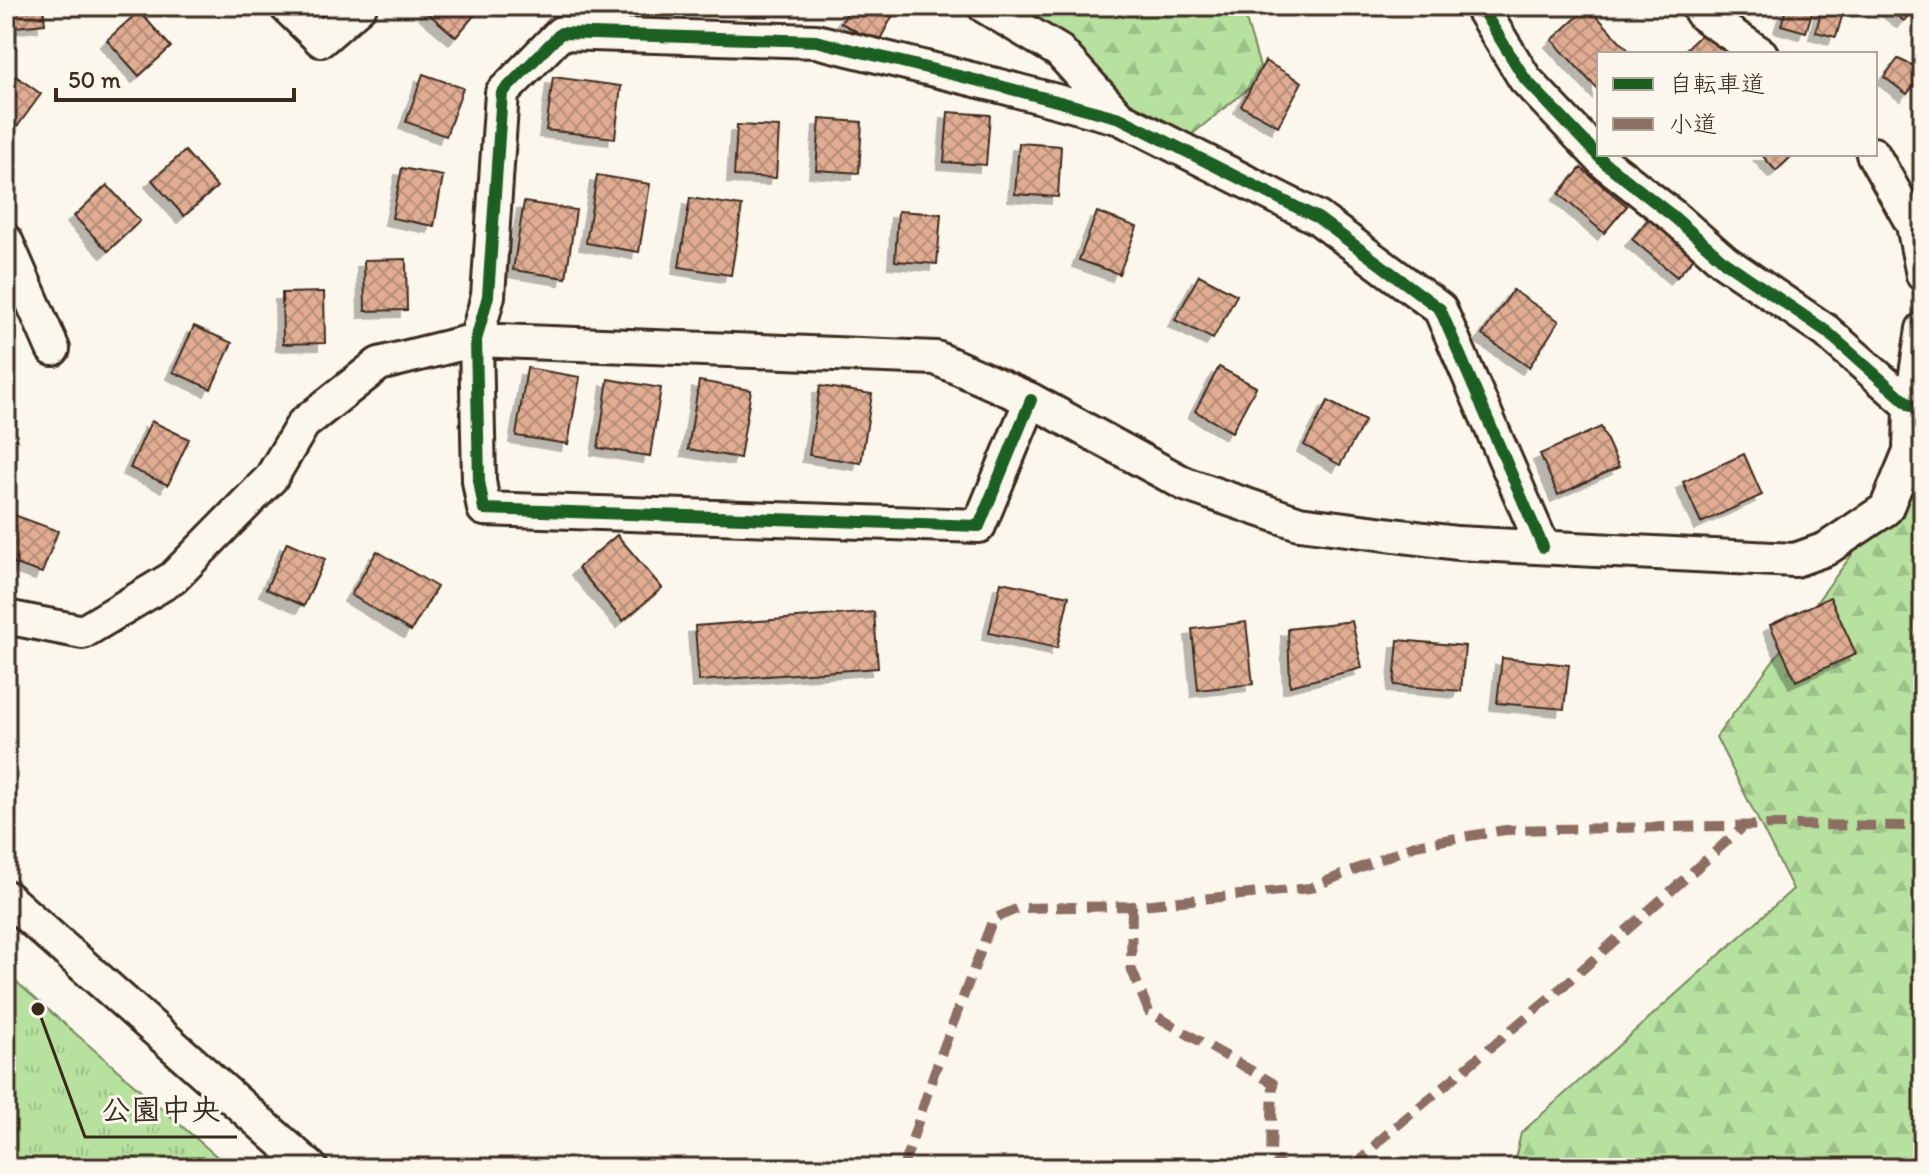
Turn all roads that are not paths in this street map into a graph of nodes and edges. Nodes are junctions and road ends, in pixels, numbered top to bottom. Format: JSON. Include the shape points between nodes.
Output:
{"nodes":[{"id":1,"x":286,"y":6,"type":"edge"},
{"id":2,"x":360,"y":6,"type":"edge"},
{"id":3,"x":984,"y":6,"type":"edge"},
{"id":4,"x":1480,"y":6,"type":"edge"},
{"id":5,"x":1697,"y":6,"type":"edge"},
{"id":6,"x":1758,"y":52,"type":"edge"},
{"id":7,"x":1120,"y":118,"type":"junction"},
{"id":8,"x":1597,"y":155,"type":"edge"},
{"id":9,"x":1598,"y":156,"type":"edge"},
{"id":10,"x":1874,"y":156,"type":"edge"},
{"id":11,"x":6,"y":241,"type":"edge"},
{"id":12,"x":1923,"y":275,"type":"edge"},
{"id":13,"x":1923,"y":329,"type":"edge"},
{"id":14,"x":476,"y":340,"type":"junction"},
{"id":15,"x":53,"y":349,"type":"dead end"},
{"id":16,"x":1031,"y":400,"type":"junction"},
{"id":17,"x":1911,"y":406,"type":"junction"},
{"id":18,"x":1543,"y":547,"type":"junction"},
{"id":19,"x":6,"y":617,"type":"edge"},
{"id":20,"x":6,"y":897,"type":"edge"},
{"id":21,"x":311,"y":1168,"type":"edge"}],
"edges":[{"from":1,"to":2,"type":"street","via":[[321,40]]},
{"from":3,"to":7,"type":"street","via":[[1059,51]]},
{"from":4,"to":8,"type":"street","via":[[1525,79]]},
{"from":5,"to":6,"type":"street"},
{"from":7,"to":14,"type":"street","via":[[816,41],[561,33],[502,93],[488,296]]},
{"from":7,"to":18,"type":"street","via":[[1318,218],[1440,309]]},
{"from":9,"to":17,"type":"street","via":[[1725,262],[1826,331]]},
{"from":10,"to":12,"type":"street","via":[[1913,225]]},
{"from":11,"to":15,"type":"street"},
{"from":13,"to":17,"type":"street"},
{"from":14,"to":16,"type":"street","via":[[936,358]]},
{"from":14,"to":16,"type":"street","via":[[484,509],[979,526]]},
{"from":14,"to":19,"type":"street","via":[[379,364],[303,424],[271,478],[173,578],[83,632]]},
{"from":16,"to":18,"type":"street","via":[[1185,484],[1299,523],[1457,543]]},
{"from":17,"to":18,"type":"street","via":[[1910,451],[1886,509],[1826,549],[1795,560]]},
{"from":20,"to":21,"type":"street"}]}
